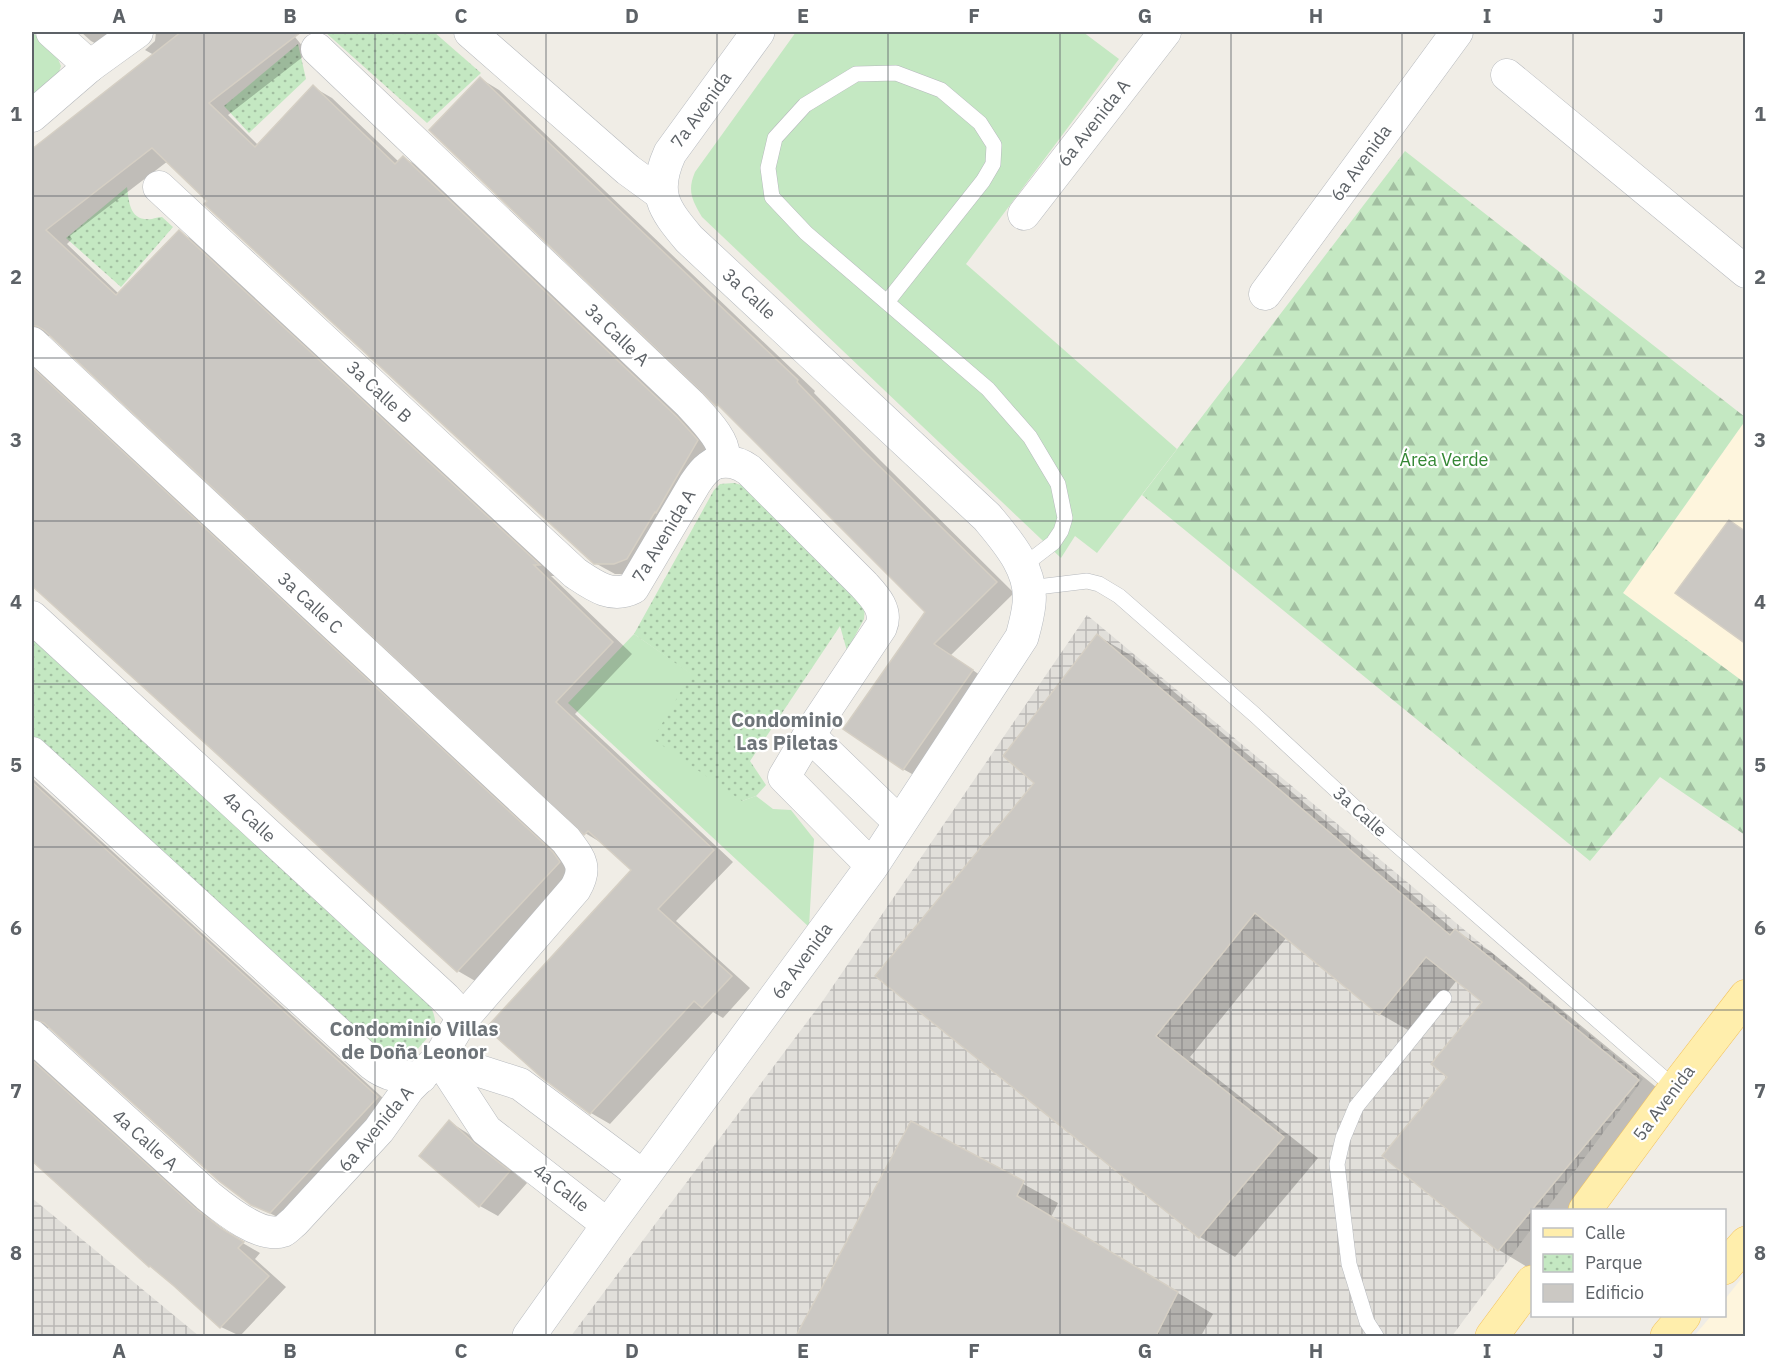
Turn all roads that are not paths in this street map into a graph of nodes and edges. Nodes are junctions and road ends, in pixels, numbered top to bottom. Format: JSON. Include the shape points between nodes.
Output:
{"nodes":[{"id":1,"x":52,"y":32,"type":"edge"},
{"id":2,"x":137,"y":32,"type":"edge"},
{"id":3,"x":470,"y":32,"type":"edge"},
{"id":4,"x":758,"y":32,"type":"edge"},
{"id":5,"x":1165,"y":32,"type":"edge"},
{"id":6,"x":1456,"y":32,"type":"edge"},
{"id":7,"x":317,"y":49,"type":"dead end"},
{"id":8,"x":90,"y":66,"type":"junction"},
{"id":9,"x":1508,"y":75,"type":"dead end"},
{"id":10,"x":32,"y":116,"type":"edge"},
{"id":11,"x":159,"y":187,"type":"dead end"},
{"id":12,"x":661,"y":194,"type":"junction"},
{"id":13,"x":1024,"y":214,"type":"dead end"},
{"id":14,"x":1746,"y":272,"type":"edge"},
{"id":15,"x":1265,"y":294,"type":"dead end"},
{"id":16,"x":887,"y":302,"type":"junction"},
{"id":17,"x":32,"y":343,"type":"edge"},
{"id":18,"x":715,"y":463,"type":"junction"},
{"id":19,"x":1026,"y":577,"type":"junction"},
{"id":20,"x":604,"y":591,"type":"joint"},
{"id":21,"x":32,"y":617,"type":"edge"},
{"id":22,"x":809,"y":735,"type":"junction"},
{"id":23,"x":32,"y":753,"type":"edge"},
{"id":24,"x":900,"y":823,"type":"junction"},
{"id":25,"x":872,"y":866,"type":"junction"},
{"id":26,"x":583,"y":868,"type":"joint"},
{"id":27,"x":1746,"y":996,"type":"edge"},
{"id":28,"x":1444,"y":998,"type":"dead end"},
{"id":29,"x":460,"y":1021,"type":"junction"},
{"id":30,"x":32,"y":1036,"type":"edge"},
{"id":31,"x":430,"y":1068,"type":"junction"},
{"id":32,"x":1675,"y":1088,"type":"junction"},
{"id":33,"x":643,"y":1176,"type":"junction"},
{"id":34,"x":1586,"y":1209,"type":"edge"},
{"id":35,"x":608,"y":1225,"type":"junction"},
{"id":36,"x":266,"y":1231,"type":"joint"},
{"id":37,"x":1746,"y":1243,"type":"edge"},
{"id":38,"x":1726,"y":1267,"type":"edge"},
{"id":39,"x":1531,"y":1285,"type":"edge"},
{"id":40,"x":1683,"y":1317,"type":"edge"},
{"id":41,"x":529,"y":1336,"type":"edge"},
{"id":42,"x":1376,"y":1336,"type":"edge"},
{"id":43,"x":1492,"y":1336,"type":"edge"},
{"id":44,"x":1667,"y":1336,"type":"edge"}],
"edges":[{"from":1,"to":8,"type":"street"},
{"from":2,"to":8,"type":"street"},
{"from":3,"to":12,"type":"street","name":"3a Calle","via":[[628,170]]},
{"from":4,"to":12,"type":"main road","name":"7a Avenida","via":[[670,153],[662,172]]},
{"from":5,"to":13,"type":"street","name":"6a Avenida A"},
{"from":6,"to":15,"type":"street","name":"6a Avenida"},
{"from":7,"to":18,"type":"street","name":"3a Calle A","via":[[690,404],[722,444],[723,455]]},
{"from":8,"to":10,"type":"street"},
{"from":9,"to":14,"type":"street"},
{"from":11,"to":20,"type":"street","name":"3a Calle B","via":[[551,552]]},
{"from":12,"to":19,"type":"main road","name":"3a Calle","via":[[668,214],[689,239],[987,517]]},
{"from":16,"to":16,"type":"lane","via":[[806,233],[772,197],[768,168],[775,138],[805,105],[856,74],[896,73],[941,90],[980,123],[994,145],[993,164],[983,181]]},
{"from":16,"to":19,"type":"lane","via":[[988,388],[1030,437],[1058,484],[1065,518],[1061,531]]},
{"from":17,"to":26,"type":"street","name":"3a Calle C","via":[[566,840]]},
{"from":18,"to":20,"type":"street","name":"7a Avenida A","via":[[694,485],[633,588],[626,592]]},
{"from":18,"to":22,"type":"street","via":[[734,462],[749,470],[874,596],[882,610],[883,621]]},
{"from":19,"to":24,"type":"main road","name":"6a Avenida","via":[[1030,603],[1022,637]]},
{"from":19,"to":32,"type":"lane","name":"3a Calle","via":[[1087,581],[1119,596]]},
{"from":21,"to":29,"type":"street","name":"4a Calle","via":[[445,998],[458,1012]]},
{"from":22,"to":24,"type":"street"},
{"from":22,"to":25,"type":"street","via":[[784,777]]},
{"from":23,"to":31,"type":"street","via":[[372,1064],[394,1076]]},
{"from":24,"to":25,"type":"main road","name":"6a Avenida"},
{"from":25,"to":33,"type":"main road","name":"6a Avenida"},
{"from":26,"to":29,"type":"street","name":"6a Avenida A","via":[[575,889]]},
{"from":27,"to":32,"type":"main road","name":"5a Avenida"},
{"from":28,"to":42,"type":"lane","via":[[1356,1107],[1337,1164],[1349,1264],[1367,1322]]},
{"from":29,"to":31,"type":"street","name":"6a Avenida A"},
{"from":30,"to":36,"type":"street","name":"4a Calle A","via":[[207,1195],[243,1221]]},
{"from":31,"to":33,"type":"street","via":[[520,1084]]},
{"from":31,"to":35,"type":"street","name":"4a Calle","via":[[486,1130]]},
{"from":31,"to":36,"type":"street","name":"6a Avenida A","via":[[367,1144],[294,1222],[283,1231]]},
{"from":32,"to":34,"type":"main road","name":"5a Avenida"},
{"from":33,"to":35,"type":"main road","name":"6a Avenida"},
{"from":35,"to":41,"type":"main road","name":"6a Avenida"},
{"from":37,"to":38,"type":"main road"},
{"from":39,"to":43,"type":"main road"},
{"from":40,"to":44,"type":"main road"}]}
